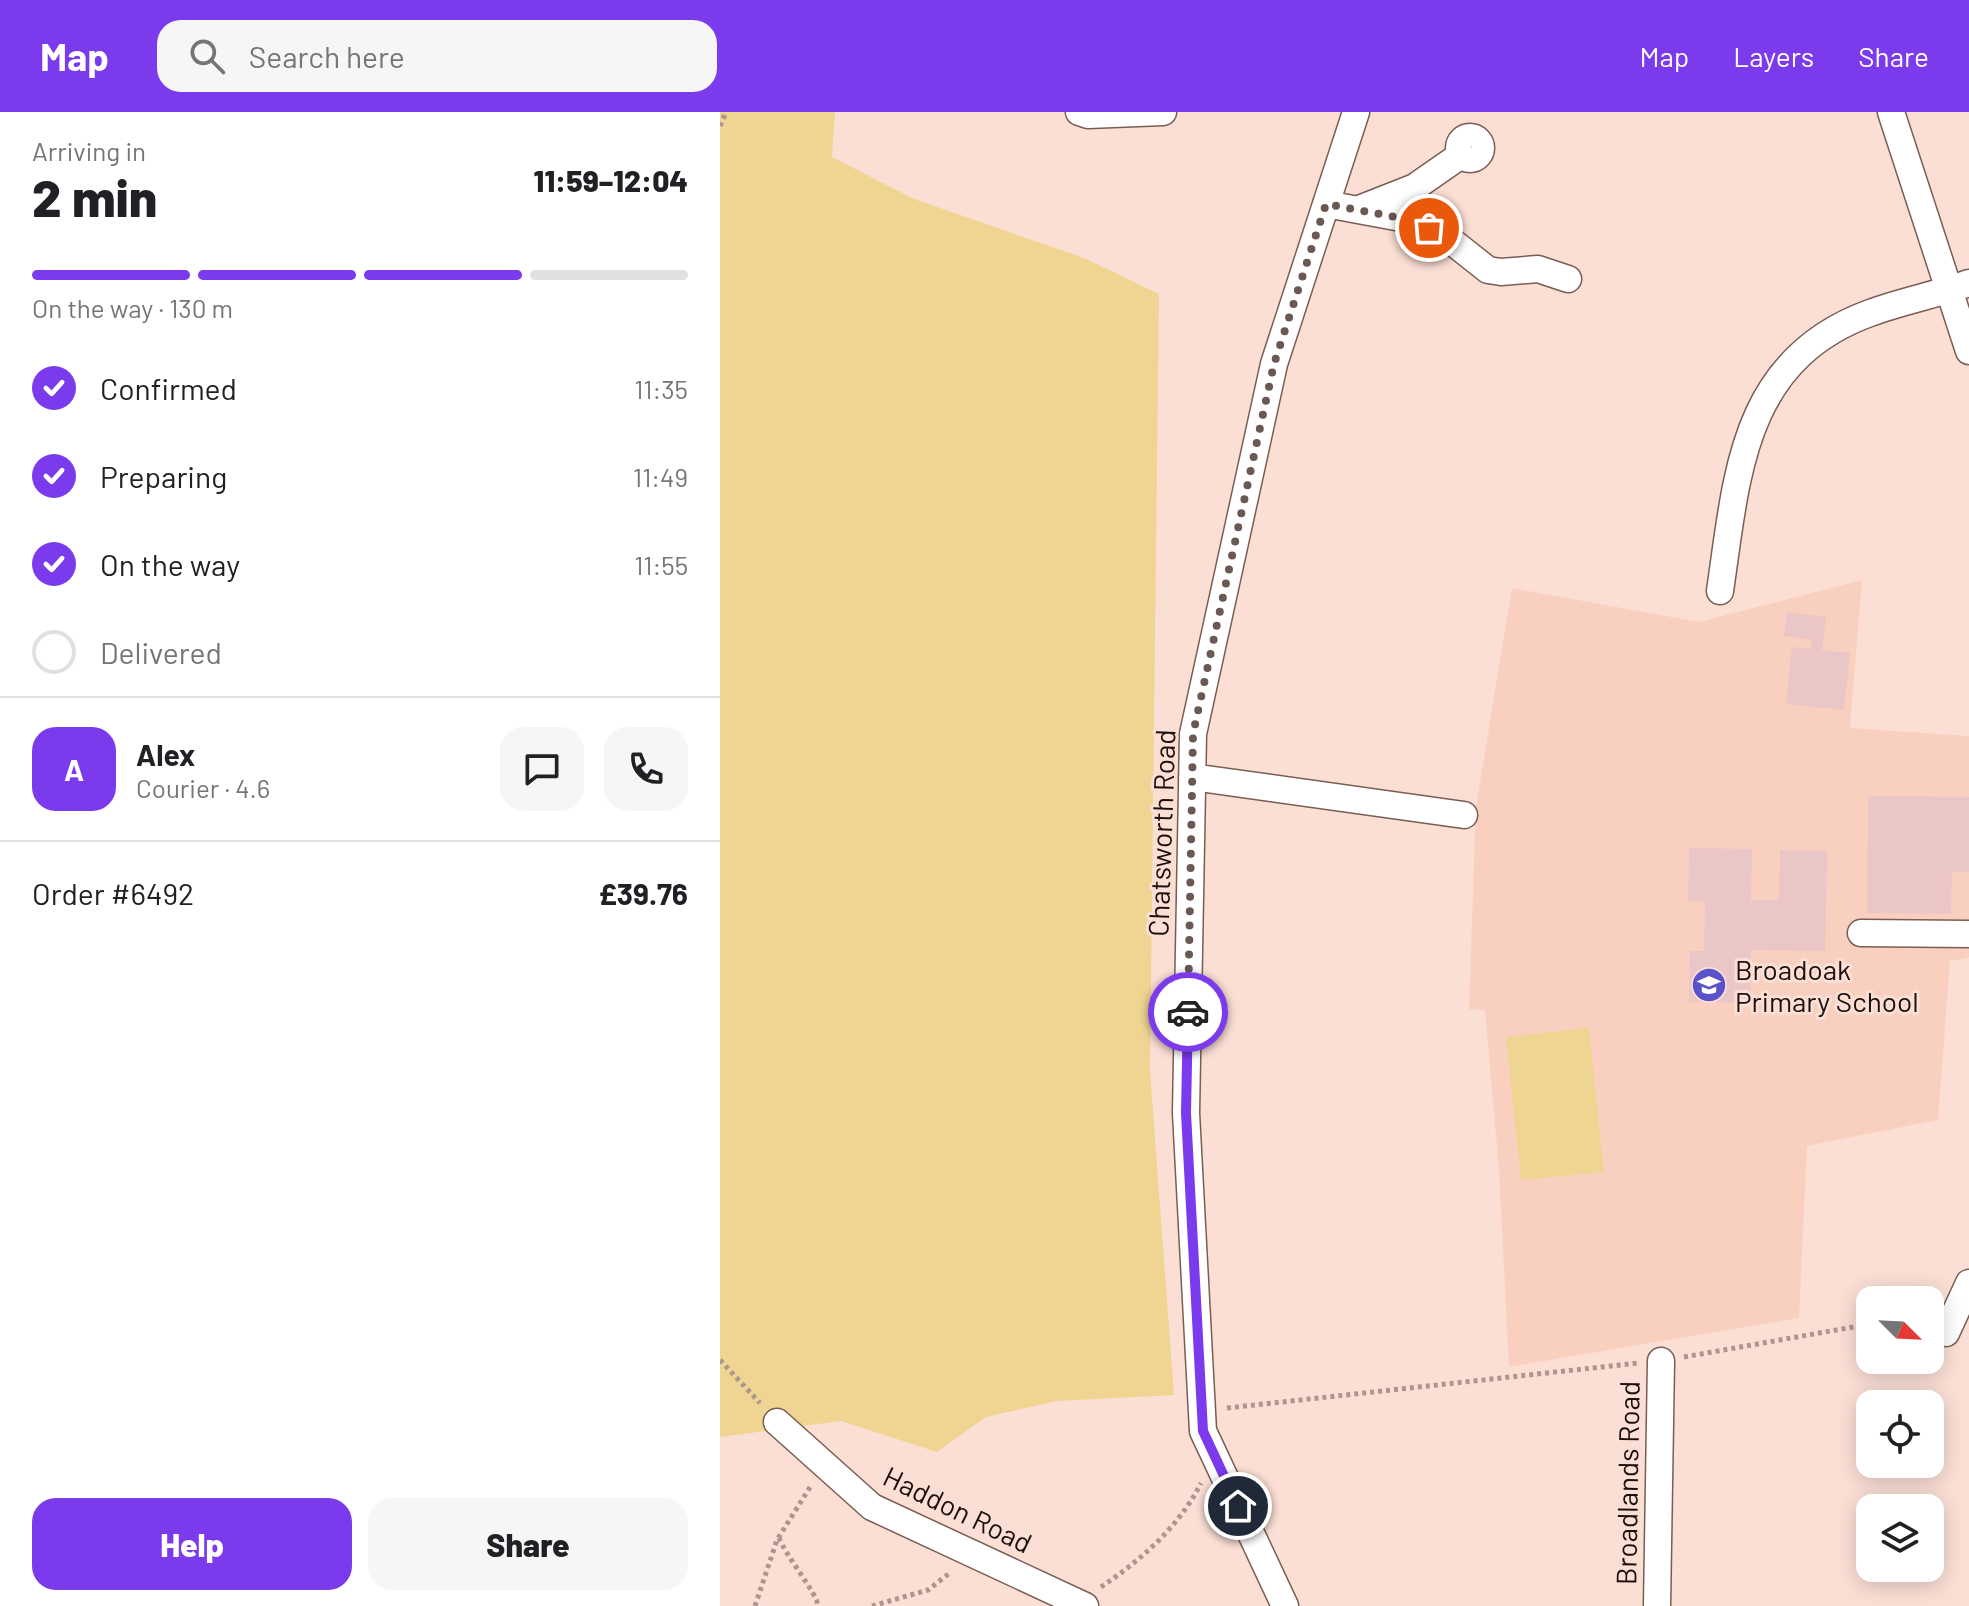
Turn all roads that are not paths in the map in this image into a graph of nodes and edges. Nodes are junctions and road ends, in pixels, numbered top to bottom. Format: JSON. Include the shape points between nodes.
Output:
{"nodes":[{"id":1,"x":1079,"y":112,"type":"edge"},
{"id":2,"x":1163,"y":112,"type":"edge"},
{"id":3,"x":1356,"y":112,"type":"edge"},
{"id":4,"x":1891,"y":112,"type":"edge"},
{"id":5,"x":1461,"y":155,"type":"dead end"},
{"id":6,"x":1326,"y":204,"type":"junction"},
{"id":7,"x":1358,"y":210,"type":"junction"},
{"id":8,"x":1568,"y":279,"type":"dead end"},
{"id":9,"x":1959,"y":286,"type":"edge"},
{"id":10,"x":1969,"y":351,"type":"edge"},
{"id":11,"x":1720,"y":591,"type":"dead end"},
{"id":12,"x":1192,"y":777,"type":"junction"},
{"id":13,"x":1464,"y":815,"type":"dead end"},
{"id":14,"x":1861,"y":933,"type":"dead end"},
{"id":15,"x":1969,"y":934,"type":"edge"},
{"id":16,"x":1969,"y":1283,"type":"edge"},
{"id":17,"x":1944,"y":1332,"type":"edge"},
{"id":18,"x":1661,"y":1361,"type":"road end"},
{"id":19,"x":777,"y":1422,"type":"road end"},
{"id":20,"x":1080,"y":1604,"type":"edge"},
{"id":21,"x":1285,"y":1606,"type":"edge"},
{"id":22,"x":1657,"y":1606,"type":"edge"}],
"edges":[{"from":1,"to":2,"type":"street"},
{"from":3,"to":6,"type":"street","name":"Chatsworth Road"},
{"from":4,"to":9,"type":"street"},
{"from":5,"to":7,"type":"street","via":[[1415,187]]},
{"from":6,"to":7,"type":"street"},
{"from":6,"to":12,"type":"street","name":"Chatsworth Road","via":[[1274,364],[1193,734]]},
{"from":7,"to":8,"type":"street","via":[[1412,220],[1445,236],[1488,270],[1538,269]]},
{"from":9,"to":10,"type":"street"},
{"from":9,"to":11,"type":"street","via":[[1868,313],[1837,329],[1775,382],[1753,421],[1739,464]]},
{"from":12,"to":13,"type":"street"},
{"from":12,"to":21,"type":"street","name":"Chatsworth Road","via":[[1186,1113],[1203,1431]]},
{"from":14,"to":15,"type":"street"},
{"from":16,"to":17,"type":"street"},
{"from":18,"to":22,"type":"street","name":"Broadlands Road"},
{"from":19,"to":20,"type":"street","name":"Haddon Road","via":[[872,1507]]}]}
